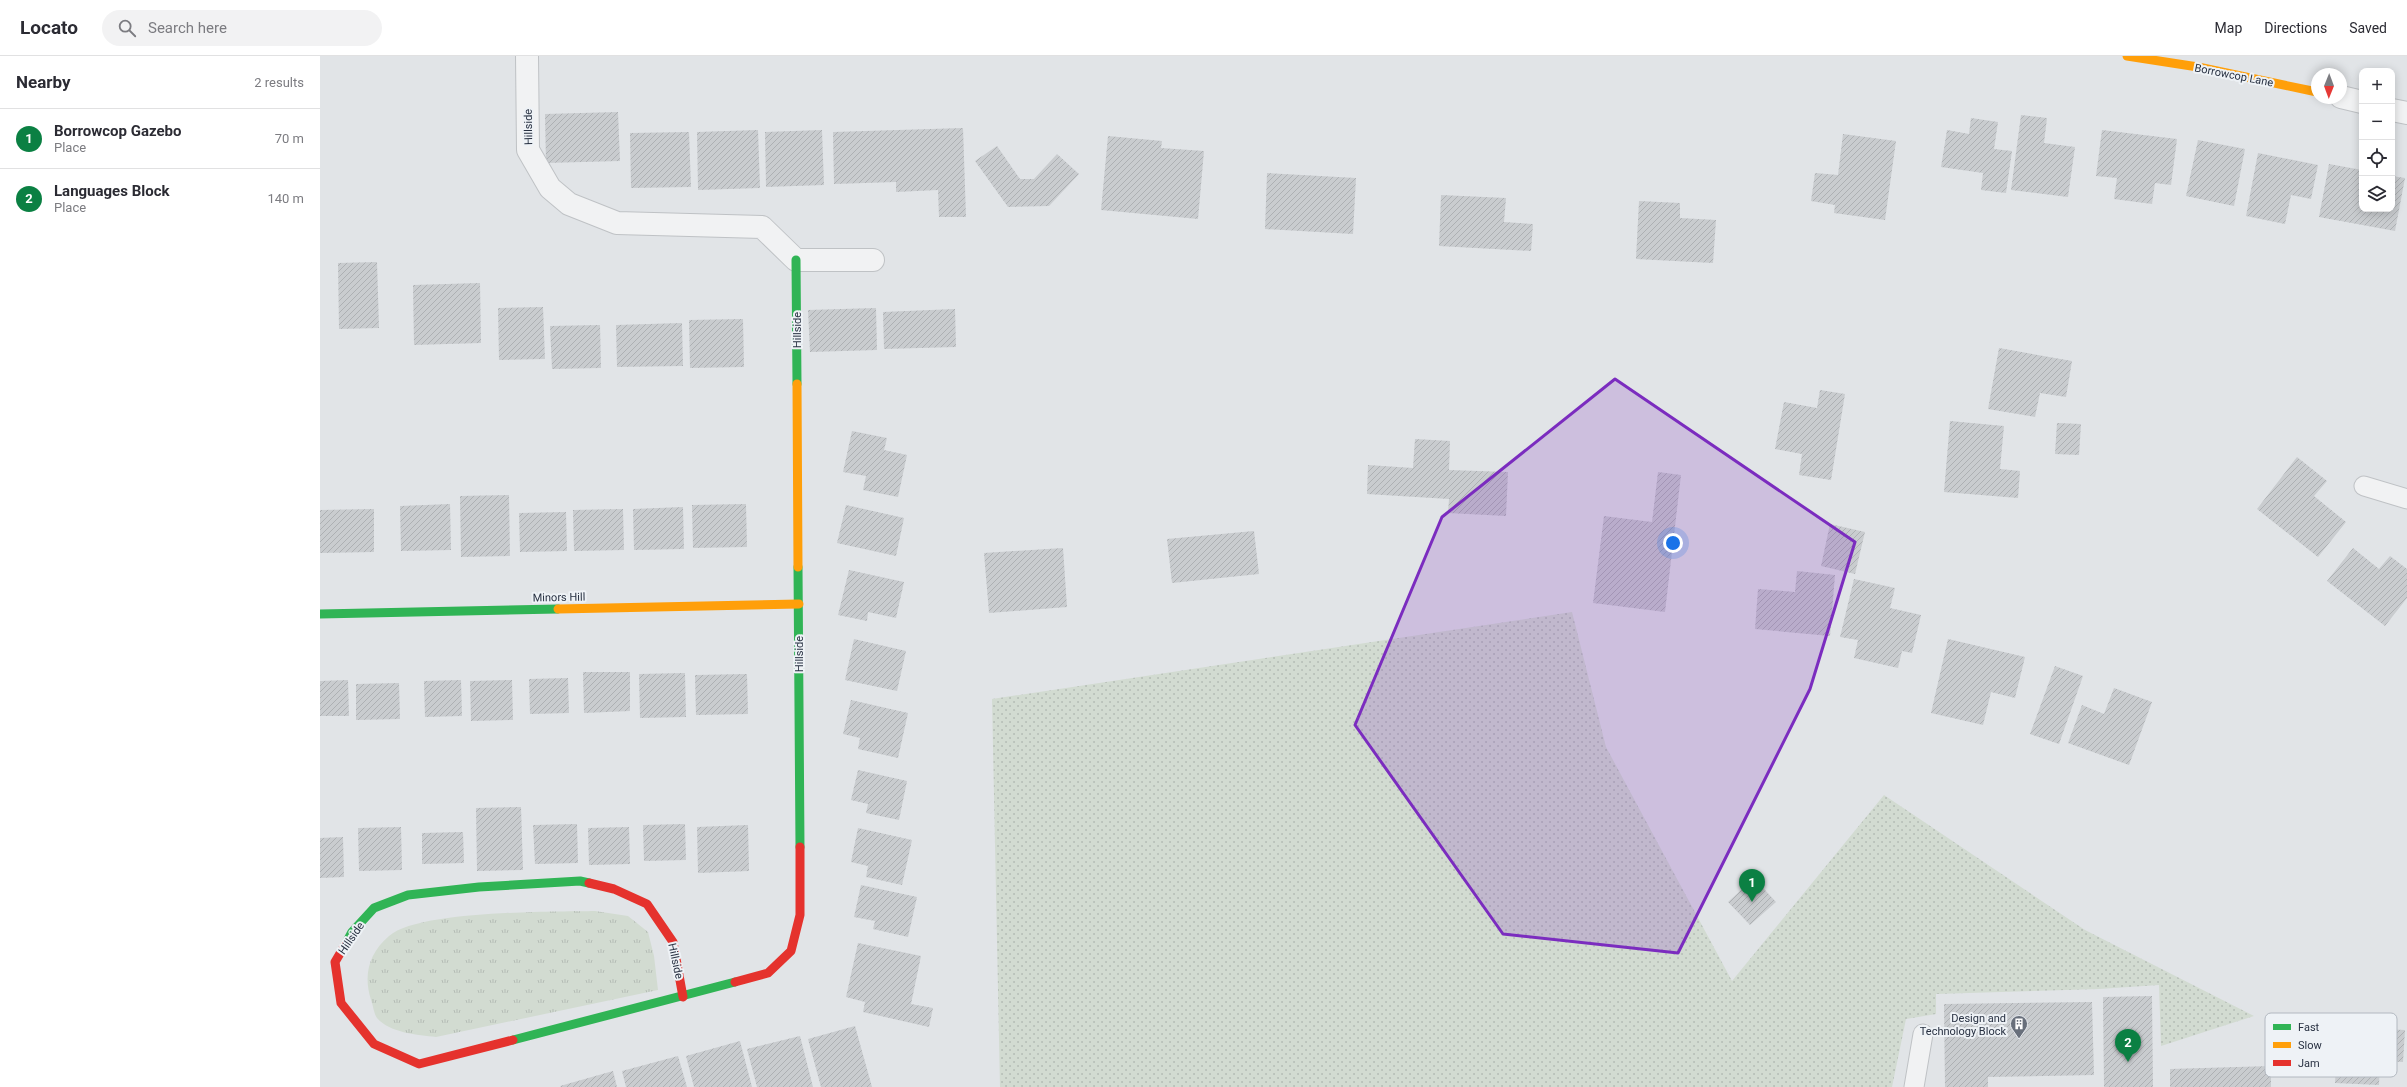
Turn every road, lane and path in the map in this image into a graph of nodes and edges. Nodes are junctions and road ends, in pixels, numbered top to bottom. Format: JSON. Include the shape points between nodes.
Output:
{"nodes":[{"id":1,"x":527,"y":56,"type":"edge"},
{"id":2,"x":2127,"y":56,"type":"edge"},
{"id":3,"x":2311,"y":91,"type":"edge"},
{"id":4,"x":2347,"y":98,"type":"edge"},
{"id":5,"x":2359,"y":101,"type":"edge"},
{"id":6,"x":2395,"y":111,"type":"edge"},
{"id":7,"x":2407,"y":113,"type":"edge"},
{"id":8,"x":796,"y":260,"type":"junction"},
{"id":9,"x":873,"y":260,"type":"dead end"},
{"id":10,"x":2364,"y":486,"type":"dead end"},
{"id":11,"x":2407,"y":499,"type":"edge"},
{"id":12,"x":799,"y":604,"type":"junction"},
{"id":13,"x":320,"y":614,"type":"edge"},
{"id":14,"x":683,"y":997,"type":"junction"},
{"id":15,"x":1923,"y":1034,"type":"dead end"},
{"id":16,"x":1914,"y":1087,"type":"edge"}],
"edges":[{"from":1,"to":8,"type":"street","name":"Hillside","via":[[528,150],[550,188],[569,204],[617,222],[762,227]]},
{"from":2,"to":3,"type":"street","name":"Borrowcop Lane","via":[[2198,67]]},
{"from":4,"to":5,"type":"street"},
{"from":6,"to":7,"type":"street"},
{"from":8,"to":9,"type":"street"},
{"from":8,"to":12,"type":"street","name":"Hillside"},
{"from":10,"to":11,"type":"lane"},
{"from":12,"to":13,"type":"street","name":"Minors Hill"},
{"from":12,"to":14,"type":"street","name":"Hillside","via":[[800,915],[791,950],[768,973]]},
{"from":14,"to":14,"type":"street","name":"Hillside","via":[[419,1064],[374,1044],[341,1003],[335,962],[352,932],[374,908],[408,895],[479,887],[580,881],[614,889],[647,904],[673,942]]},
{"from":15,"to":16,"type":"lane"}]}
